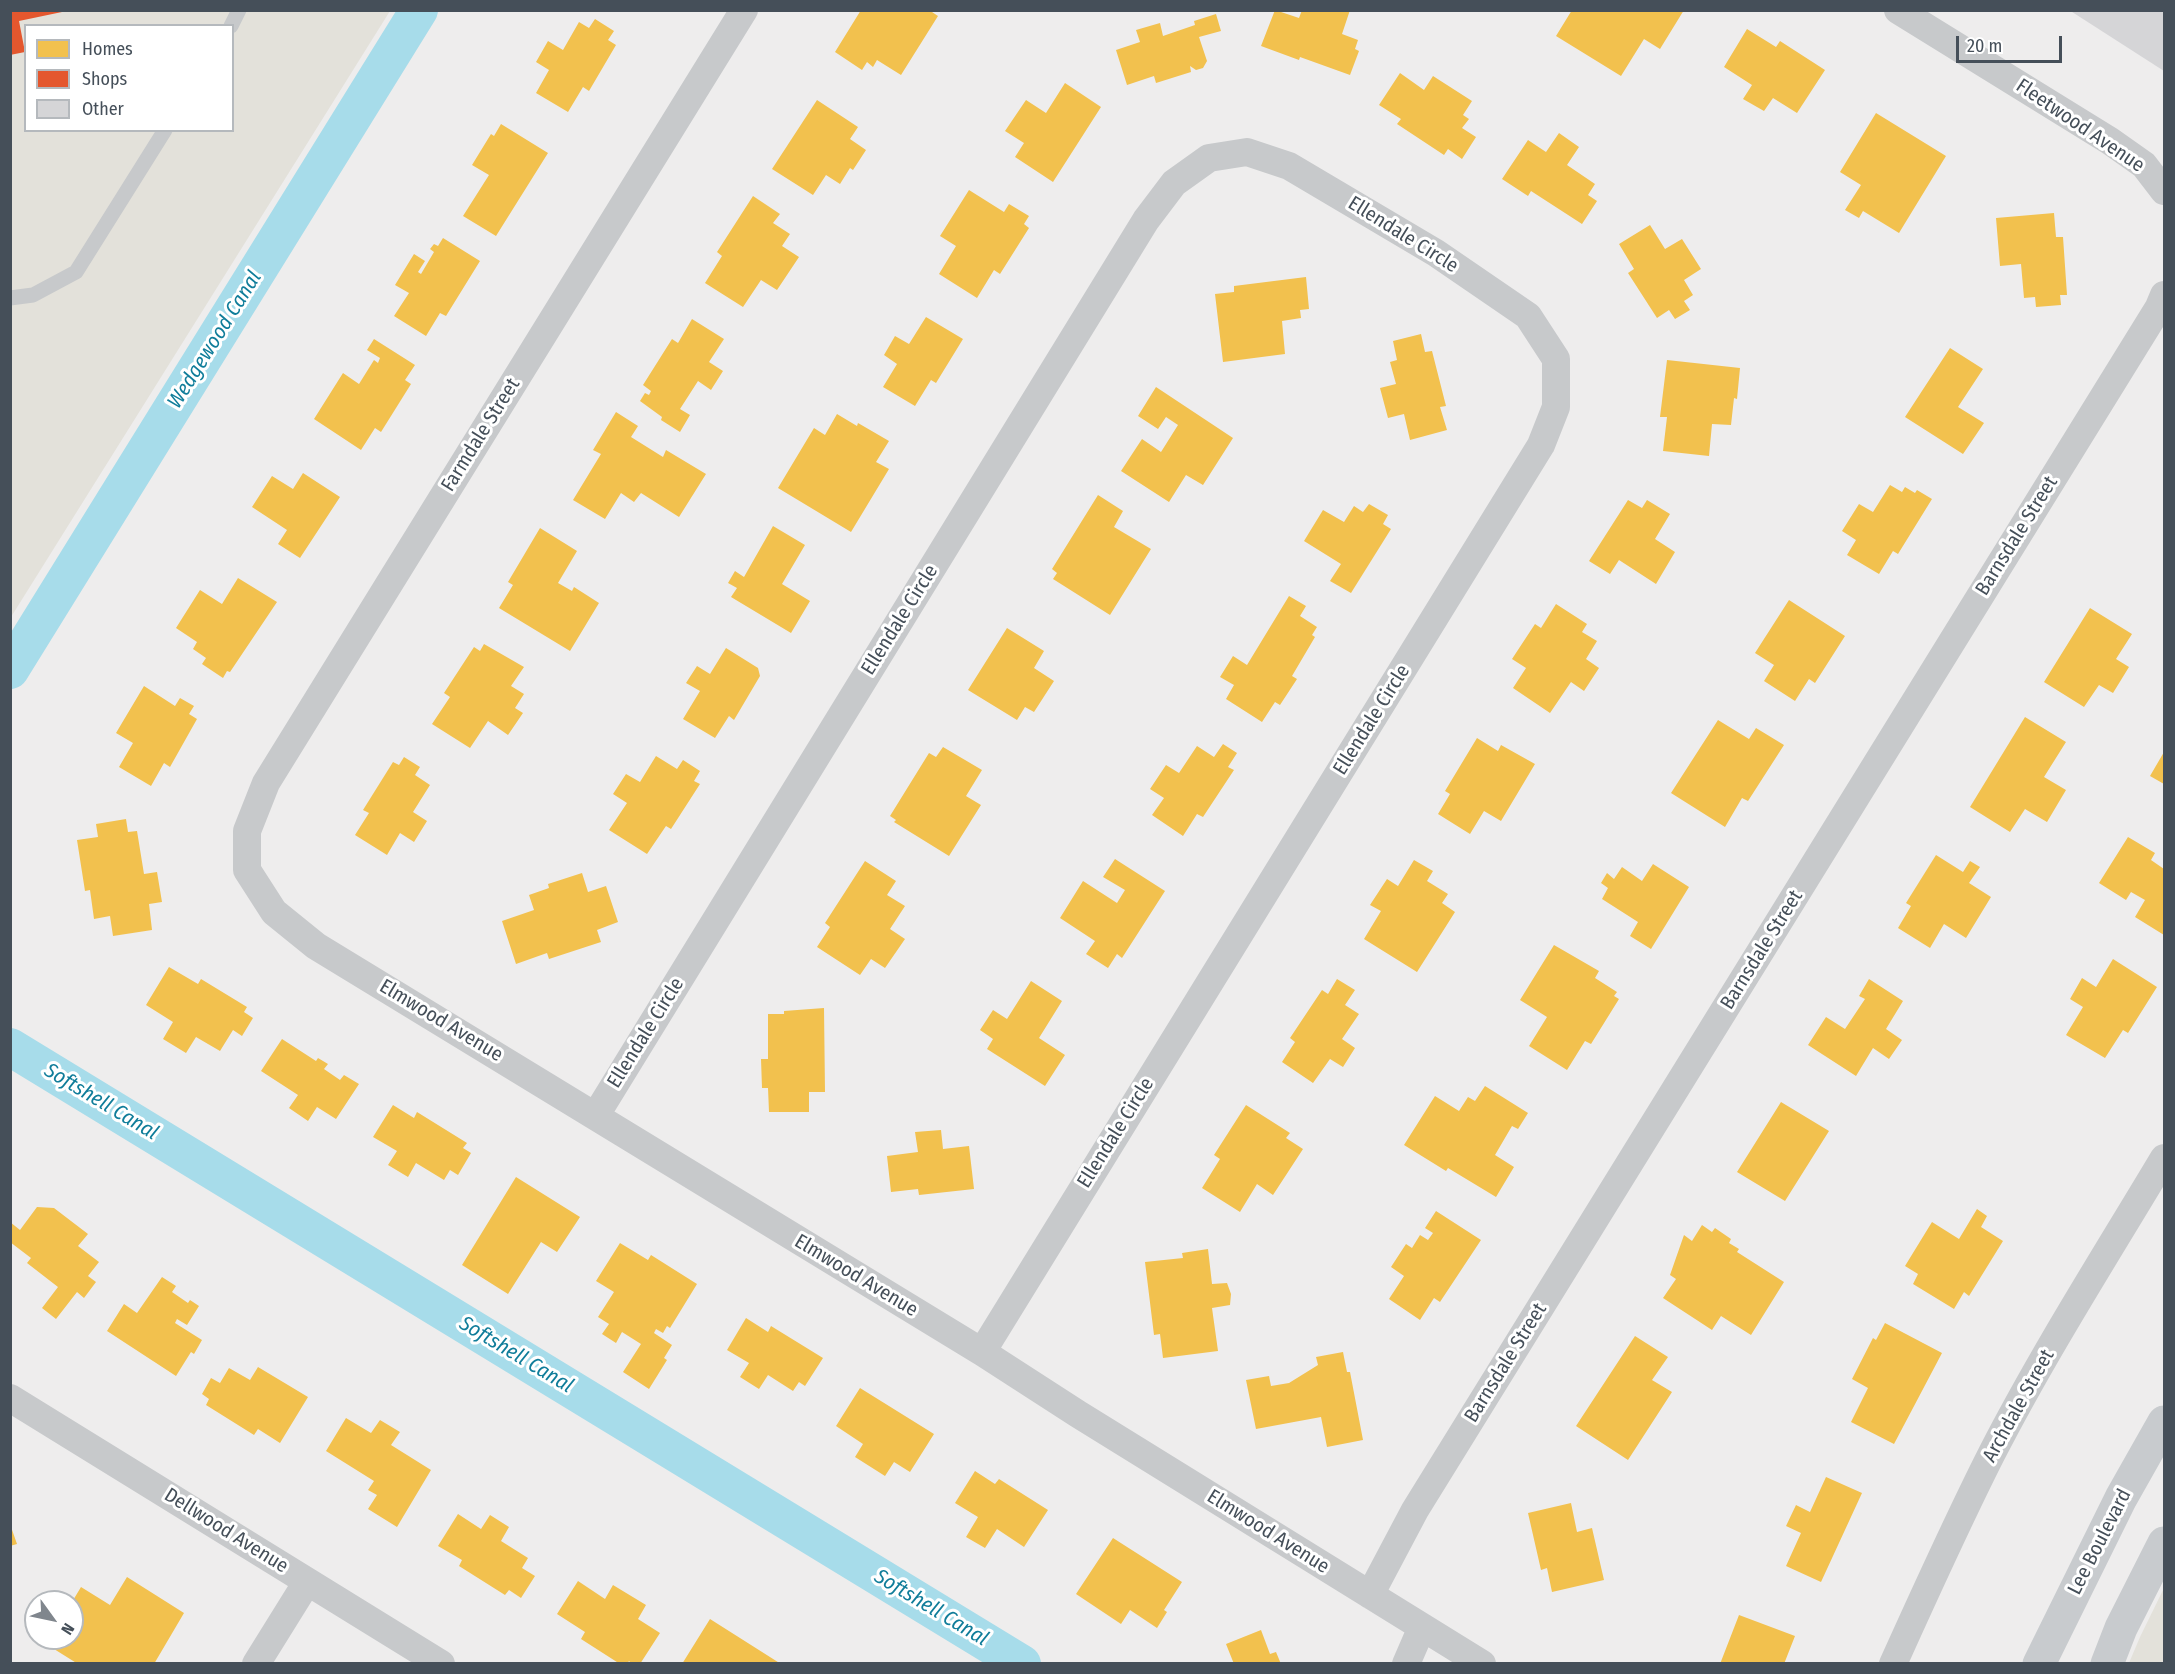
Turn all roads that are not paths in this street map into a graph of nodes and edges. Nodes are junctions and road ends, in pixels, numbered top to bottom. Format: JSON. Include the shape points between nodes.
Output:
{"nodes":[{"id":1,"x":239,"y":10,"type":"edge"},
{"id":2,"x":744,"y":10,"type":"edge"},
{"id":3,"x":1915,"y":15,"type":"edge"},
{"id":4,"x":232,"y":24,"type":"edge"},
{"id":5,"x":164,"y":132,"type":"edge"},
{"id":6,"x":2164,"y":191,"type":"edge"},
{"id":7,"x":10,"y":298,"type":"edge"},
{"id":8,"x":2163,"y":304,"type":"edge"},
{"id":9,"x":247,"y":870,"type":"joint"},
{"id":10,"x":596,"y":1115,"type":"junction"},
{"id":11,"x":2164,"y":1158,"type":"edge"},
{"id":12,"x":982,"y":1353,"type":"junction"},
{"id":13,"x":10,"y":1398,"type":"edge"},
{"id":14,"x":2164,"y":1422,"type":"edge"},
{"id":15,"x":2164,"y":1543,"type":"edge"},
{"id":16,"x":307,"y":1582,"type":"junction"},
{"id":17,"x":1370,"y":1595,"type":"junction"},
{"id":18,"x":1422,"y":1627,"type":"junction"},
{"id":19,"x":256,"y":1664,"type":"edge"},
{"id":20,"x":441,"y":1664,"type":"edge"},
{"id":21,"x":1406,"y":1664,"type":"edge"},
{"id":22,"x":1482,"y":1664,"type":"edge"},
{"id":23,"x":1893,"y":1664,"type":"edge"},
{"id":24,"x":2039,"y":1664,"type":"edge"},
{"id":25,"x":2107,"y":1664,"type":"edge"}],
"edges":[{"from":1,"to":4,"type":"lane"},
{"from":2,"to":9,"type":"street","name":"Farmdale Street","via":[[266,783],[246,831]]},
{"from":3,"to":6,"type":"street","name":"Fleetwood Avenue","via":[[2144,165]]},
{"from":5,"to":7,"type":"lane","via":[[76,272],[33,295]]},
{"from":8,"to":17,"type":"street","name":"Barnsdale Street","via":[[1415,1510]]},
{"from":9,"to":10,"type":"street","name":"Elmwood Avenue","via":[[274,912],[316,945]]},
{"from":10,"to":12,"type":"street","name":"Elmwood Avenue"},
{"from":10,"to":12,"type":"street","name":"Ellendale Circle","via":[[1146,220],[1174,183],[1209,158],[1246,152],[1289,166],[1436,253],[1528,316],[1556,359],[1556,407],[1540,445]]},
{"from":11,"to":23,"type":"street","name":"Archdale Street","via":[[2065,1322],[1993,1452]]},
{"from":12,"to":17,"type":"street","name":"Elmwood Avenue"},
{"from":13,"to":16,"type":"street","name":"Dellwood Avenue"},
{"from":14,"to":24,"type":"main road","name":"Lee Boulevard"},
{"from":15,"to":25,"type":"main road"},
{"from":16,"to":19,"type":"street"},
{"from":16,"to":20,"type":"street","name":"Dellwood Avenue"},
{"from":17,"to":18,"type":"street","name":"Elmwood Avenue"},
{"from":18,"to":21,"type":"street"},
{"from":18,"to":22,"type":"street","name":"Elmwood Avenue"}]}
